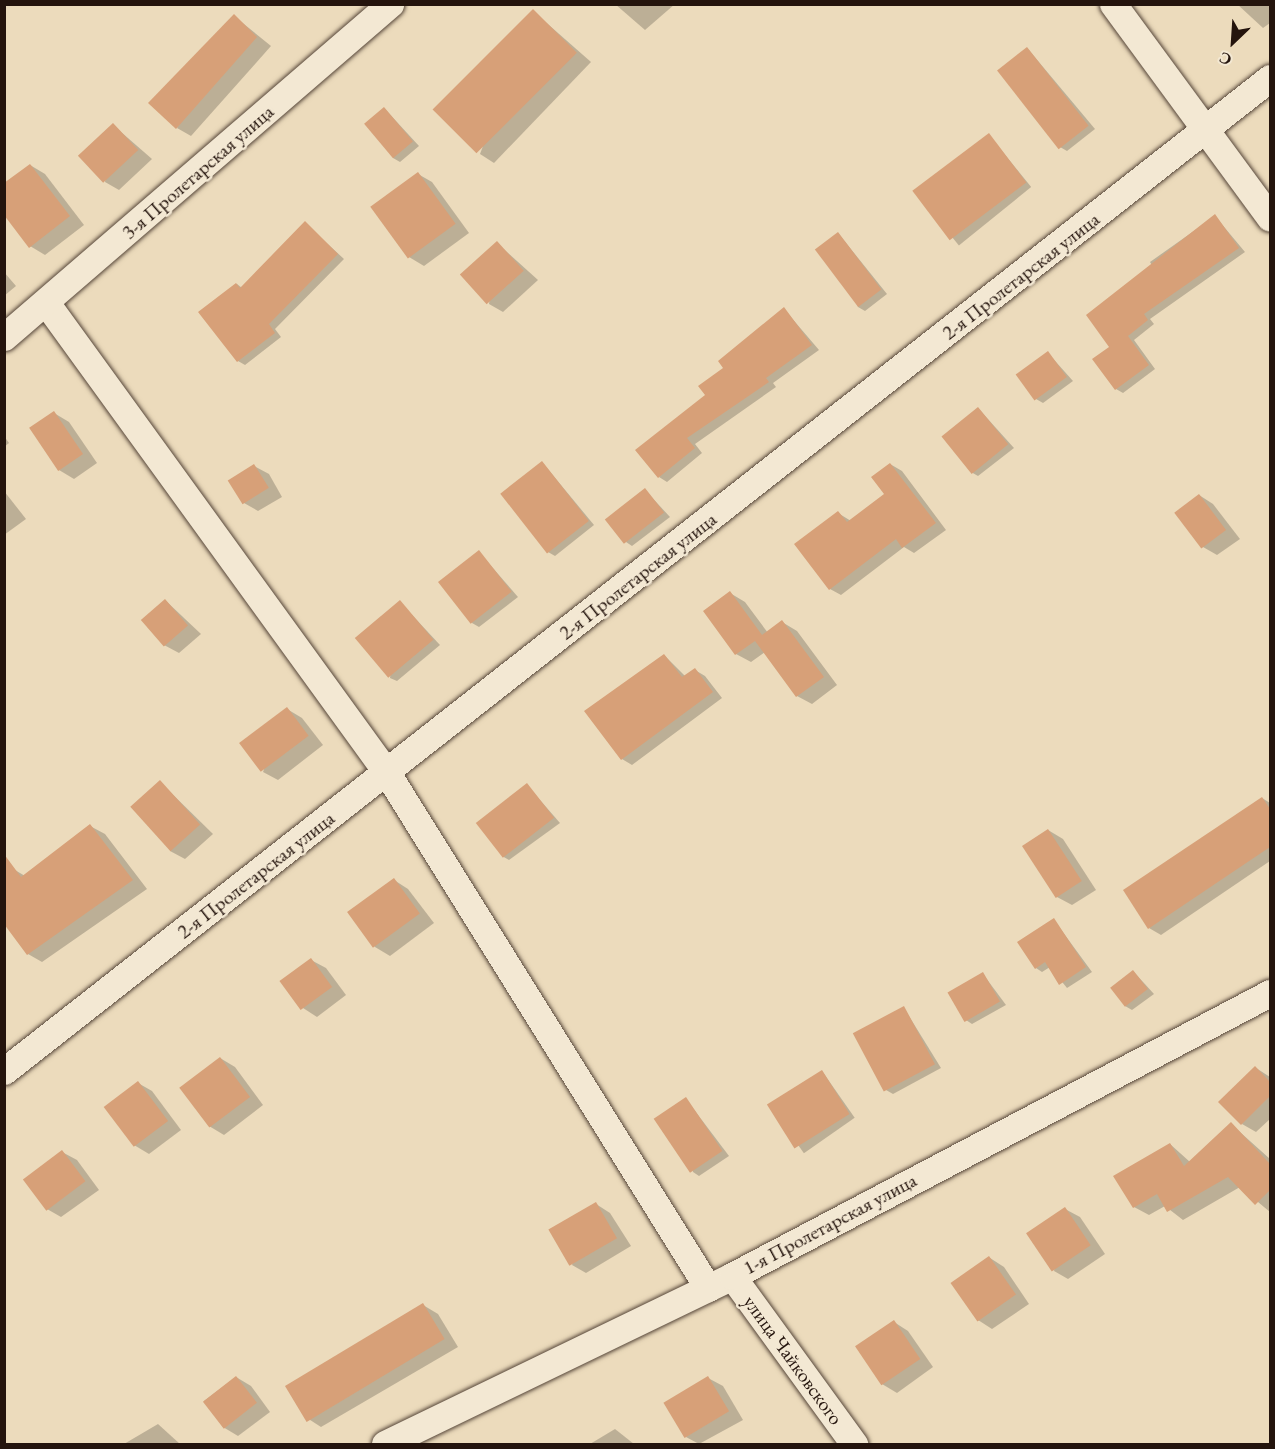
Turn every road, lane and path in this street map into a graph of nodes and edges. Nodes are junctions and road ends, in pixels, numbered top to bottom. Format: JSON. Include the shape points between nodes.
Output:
{"nodes":[{"id":1,"x":390,"y":4,"type":"edge"},
{"id":2,"x":1113,"y":4,"type":"edge"},
{"id":3,"x":1270,"y":78,"type":"edge"},
{"id":4,"x":1203,"y":133,"type":"junction"},
{"id":5,"x":1270,"y":218,"type":"edge"},
{"id":6,"x":47,"y":304,"type":"junction"},
{"id":7,"x":4,"y":337,"type":"edge"},
{"id":8,"x":387,"y":773,"type":"junction"},
{"id":9,"x":1270,"y":995,"type":"edge"},
{"id":10,"x":4,"y":1071,"type":"edge"},
{"id":11,"x":720,"y":1282,"type":"junction"},
{"id":12,"x":385,"y":1444,"type":"edge"},
{"id":13,"x":854,"y":1444,"type":"edge"}],
"edges":[{"from":1,"to":6,"type":"street","name":"3-я Пролетарская улица"},
{"from":2,"to":4,"type":"street"},
{"from":3,"to":4,"type":"street","name":"2-я Пролетарская улица"},
{"from":4,"to":5,"type":"street"},
{"from":4,"to":8,"type":"street","name":"2-я Пролетарская улица"},
{"from":6,"to":7,"type":"street","name":"3-я Пролетарская улица"},
{"from":6,"to":8,"type":"street","name":"улица Чайковского"},
{"from":8,"to":10,"type":"street","name":"2-я Пролетарская улица"},
{"from":8,"to":11,"type":"street","name":"улица Чайковского"},
{"from":9,"to":11,"type":"street","name":"1-я Пролетарская улица"},
{"from":11,"to":12,"type":"street","name":"1-я Пролетарская улица"},
{"from":11,"to":13,"type":"street","name":"улица Чайковского"}]}
